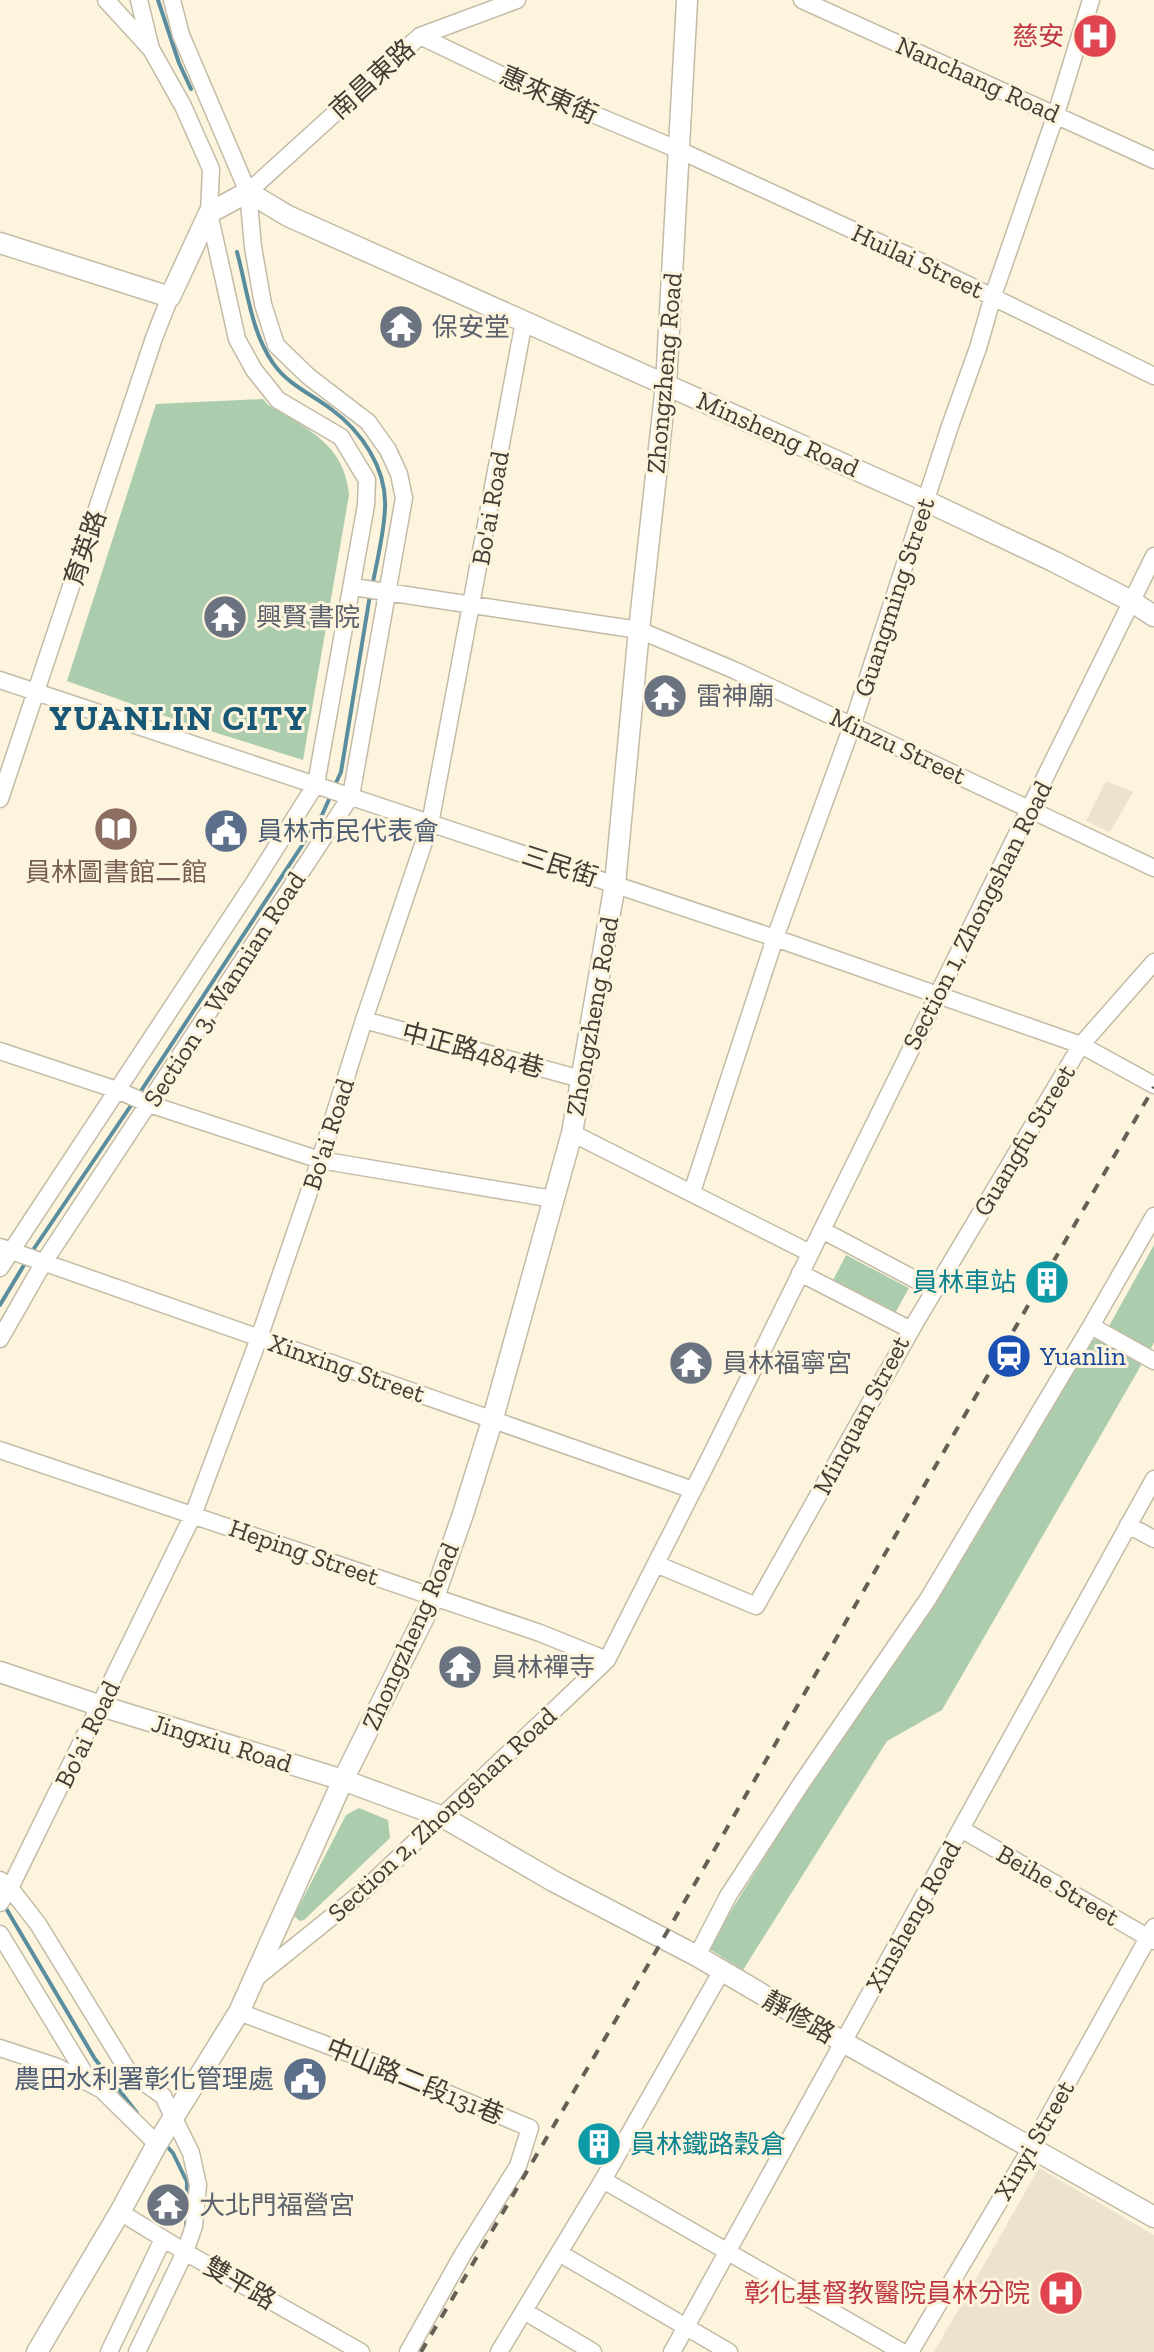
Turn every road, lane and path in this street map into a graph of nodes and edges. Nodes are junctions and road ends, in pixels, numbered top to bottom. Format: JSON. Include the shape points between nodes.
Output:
{"nodes":[{"id":1,"x":106,"y":0,"type":"edge"},
{"id":2,"x":139,"y":0,"type":"edge"},
{"id":3,"x":172,"y":0,"type":"edge"},
{"id":4,"x":517,"y":0,"type":"edge"},
{"id":5,"x":687,"y":0,"type":"edge"},
{"id":6,"x":802,"y":0,"type":"edge"},
{"id":7,"x":1091,"y":0,"type":"edge"},
{"id":8,"x":420,"y":36,"type":"junction"},
{"id":9,"x":151,"y":49,"type":"junction"},
{"id":10,"x":1056,"y":114,"type":"junction"},
{"id":11,"x":679,"y":150,"type":"junction"},
{"id":12,"x":1154,"y":160,"type":"edge"},
{"id":13,"x":248,"y":192,"type":"junction"},
{"id":14,"x":209,"y":213,"type":"junction"},
{"id":15,"x":0,"y":243,"type":"edge"},
{"id":16,"x":993,"y":296,"type":"junction"},
{"id":17,"x":170,"y":297,"type":"junction"},
{"id":18,"x":524,"y":321,"type":"junction"},
{"id":19,"x":1154,"y":376,"type":"edge"},
{"id":20,"x":666,"y":385,"type":"junction"},
{"id":21,"x":926,"y":501,"type":"junction"},
{"id":22,"x":1154,"y":556,"type":"edge"},
{"id":23,"x":353,"y":587,"type":"junction"},
{"id":24,"x":388,"y":593,"type":"junction"},
{"id":25,"x":1131,"y":601,"type":"junction"},
{"id":26,"x":472,"y":606,"type":"junction"},
{"id":27,"x":1154,"y":616,"type":"edge"},
{"id":28,"x":639,"y":630,"type":"junction"},
{"id":29,"x":0,"y":680,"type":"edge"},
{"id":30,"x":36,"y":692,"type":"junction"},
{"id":31,"x":852,"y":726,"type":"junction"},
{"id":32,"x":316,"y":784,"type":"junction"},
{"id":33,"x":351,"y":796,"type":"junction"},
{"id":34,"x":0,"y":799,"type":"edge"},
{"id":35,"x":1030,"y":808,"type":"junction"},
{"id":36,"x":430,"y":824,"type":"junction"},
{"id":37,"x":1154,"y":868,"type":"edge"},
{"id":38,"x":615,"y":884,"type":"junction"},
{"id":39,"x":775,"y":938,"type":"junction"},
{"id":40,"x":1154,"y":962,"type":"edge"},
{"id":41,"x":936,"y":996,"type":"junction"},
{"id":42,"x":364,"y":1020,"type":"junction"},
{"id":43,"x":1081,"y":1045,"type":"junction"},
{"id":44,"x":0,"y":1051,"type":"edge"},
{"id":45,"x":581,"y":1079,"type":"junction"},
{"id":46,"x":1154,"y":1085,"type":"edge"},
{"id":47,"x":117,"y":1090,"type":"junction"},
{"id":48,"x":149,"y":1104,"type":"junction"},
{"id":49,"x":572,"y":1133,"type":"junction"},
{"id":50,"x":320,"y":1160,"type":"junction"},
{"id":51,"x":692,"y":1192,"type":"junction"},
{"id":52,"x":553,"y":1199,"type":"junction"},
{"id":53,"x":1154,"y":1216,"type":"edge"},
{"id":54,"x":822,"y":1230,"type":"junction"},
{"id":55,"x":5,"y":1248,"type":"edge"},
{"id":56,"x":810,"y":1253,"type":"junction"},
{"id":57,"x":44,"y":1262,"type":"junction"},
{"id":58,"x":0,"y":1268,"type":"edge"},
{"id":59,"x":800,"y":1273,"type":"junction"},
{"id":60,"x":935,"y":1290,"type":"junction"},
{"id":61,"x":1091,"y":1326,"type":"junction"},
{"id":62,"x":911,"y":1330,"type":"junction"},
{"id":63,"x":259,"y":1338,"type":"junction"},
{"id":64,"x":0,"y":1339,"type":"edge"},
{"id":65,"x":1154,"y":1361,"type":"edge"},
{"id":66,"x":493,"y":1418,"type":"junction"},
{"id":67,"x":0,"y":1450,"type":"edge"},
{"id":68,"x":1154,"y":1479,"type":"edge"},
{"id":69,"x":693,"y":1490,"type":"junction"},
{"id":70,"x":193,"y":1515,"type":"junction"},
{"id":71,"x":1128,"y":1525,"type":"junction"},
{"id":72,"x":1154,"y":1539,"type":"edge"},
{"id":73,"x":656,"y":1564,"type":"junction"},
{"id":74,"x":434,"y":1597,"type":"junction"},
{"id":75,"x":607,"y":1660,"type":"junction"},
{"id":76,"x":0,"y":1672,"type":"edge"},
{"id":77,"x":101,"y":1706,"type":"junction"},
{"id":78,"x":343,"y":1780,"type":"junction"},
{"id":79,"x":443,"y":1817,"type":"junction"},
{"id":80,"x":961,"y":1829,"type":"junction"},
{"id":81,"x":5,"y":1884,"type":"edge"},
{"id":82,"x":0,"y":1903,"type":"edge"},
{"id":83,"x":0,"y":1934,"type":"edge"},
{"id":84,"x":1152,"y":1935,"type":"edge"},
{"id":85,"x":697,"y":1956,"type":"junction"},
{"id":86,"x":721,"y":1972,"type":"junction"},
{"id":87,"x":257,"y":1977,"type":"junction"},
{"id":88,"x":239,"y":2012,"type":"junction"},
{"id":89,"x":843,"y":2042,"type":"junction"},
{"id":90,"x":0,"y":2048,"type":"edge"},
{"id":91,"x":91,"y":2084,"type":"junction"},
{"id":92,"x":174,"y":2118,"type":"junction"},
{"id":93,"x":157,"y":2144,"type":"junction"},
{"id":94,"x":1031,"y":2148,"type":"junction"},
{"id":95,"x":603,"y":2180,"type":"junction"},
{"id":96,"x":120,"y":2212,"type":"junction"},
{"id":97,"x":1154,"y":2217,"type":"edge"},
{"id":98,"x":163,"y":2239,"type":"junction"},
{"id":99,"x":185,"y":2252,"type":"junction"},
{"id":100,"x":559,"y":2253,"type":"junction"},
{"id":101,"x":728,"y":2253,"type":"junction"},
{"id":102,"x":524,"y":2311,"type":"junction"},
{"id":103,"x":688,"y":2327,"type":"junction"},
{"id":104,"x":37,"y":2352,"type":"edge"},
{"id":105,"x":109,"y":2352,"type":"edge"},
{"id":106,"x":137,"y":2352,"type":"edge"},
{"id":107,"x":361,"y":2352,"type":"edge"},
{"id":108,"x":408,"y":2352,"type":"edge"},
{"id":109,"x":499,"y":2352,"type":"edge"},
{"id":110,"x":593,"y":2352,"type":"edge"},
{"id":111,"x":672,"y":2352,"type":"edge"},
{"id":112,"x":729,"y":2352,"type":"edge"},
{"id":113,"x":902,"y":2352,"type":"edge"},
{"id":114,"x":910,"y":2352,"type":"edge"}],
"edges":[{"from":1,"to":9,"type":"street"},
{"from":2,"to":9,"type":"street"},
{"from":3,"to":13,"type":"street","name":"Section 3, Wannian Road","via":[[181,35]]},
{"from":4,"to":8,"type":"street","name":"南昌東路"},
{"from":5,"to":11,"type":"street","name":"Zhongzheng Road"},
{"from":6,"to":10,"type":"street","name":"Nanchang Road"},
{"from":7,"to":10,"type":"street","name":"Guangming Street"},
{"from":8,"to":11,"type":"street","name":"惠來東街"},
{"from":8,"to":13,"type":"street","name":"南昌東路"},
{"from":9,"to":14,"type":"street","name":"Section 3, Wannian Road","via":[[211,169]]},
{"from":10,"to":12,"type":"street","name":"Nanchang Road"},
{"from":10,"to":16,"type":"street","name":"Guangming Street"},
{"from":11,"to":16,"type":"street","name":"Huilai Street"},
{"from":11,"to":20,"type":"street","name":"Zhongzheng Road"},
{"from":13,"to":14,"type":"street"},
{"from":13,"to":18,"type":"street","name":"Minsheng Road","via":[[288,216]]},
{"from":13,"to":24,"type":"street","name":"Section 3, Wannian Road","via":[[263,304],[276,345],[368,422],[399,474],[404,498]]},
{"from":14,"to":17,"type":"street"},
{"from":14,"to":23,"type":"street","name":"Section 3, Wannian Road","via":[[237,339],[254,370],[278,400],[341,437],[367,480]]},
{"from":15,"to":17,"type":"street"},
{"from":16,"to":19,"type":"street","name":"Huilai Street"},
{"from":16,"to":21,"type":"street","name":"Guangming Street"},
{"from":17,"to":30,"type":"street","name":"育英路"},
{"from":18,"to":20,"type":"street","name":"Minsheng Road"},
{"from":18,"to":26,"type":"street","name":"Bo'ai Road"},
{"from":20,"to":21,"type":"street","name":"Minsheng Road"},
{"from":20,"to":28,"type":"street","name":"Zhongzheng Road"},
{"from":21,"to":25,"type":"street","name":"Minsheng Road"},
{"from":21,"to":31,"type":"street","name":"Guangming Street"},
{"from":22,"to":25,"type":"street","name":"Section 1, Zhongshan Road"},
{"from":23,"to":24,"type":"street","name":"Minzu Street"},
{"from":23,"to":32,"type":"street","name":"Section 3, Wannian Road"},
{"from":24,"to":26,"type":"street","name":"Minzu Street"},
{"from":24,"to":33,"type":"street","name":"Section 3, Wannian Road"},
{"from":25,"to":27,"type":"street"},
{"from":25,"to":35,"type":"street","name":"Section 1, Zhongshan Road"},
{"from":26,"to":28,"type":"street","name":"Minzu Street"},
{"from":26,"to":36,"type":"street","name":"Bo'ai Road"},
{"from":28,"to":31,"type":"street","name":"Minzu Street"},
{"from":28,"to":38,"type":"street","name":"Zhongzheng Road"},
{"from":29,"to":30,"type":"street","name":"三民街"},
{"from":30,"to":32,"type":"street","name":"三民街"},
{"from":30,"to":34,"type":"street","name":"育英路"},
{"from":31,"to":35,"type":"street","name":"Minzu Street"},
{"from":31,"to":39,"type":"street","name":"Guangming Street"},
{"from":32,"to":33,"type":"street","name":"三民街"},
{"from":32,"to":47,"type":"street","name":"Section 3, Wannian Road"},
{"from":33,"to":36,"type":"street","name":"三民街"},
{"from":33,"to":48,"type":"street","name":"Section 3, Wannian Road"},
{"from":35,"to":37,"type":"street","name":"Minzu Street"},
{"from":35,"to":41,"type":"street","name":"Section 1, Zhongshan Road"},
{"from":36,"to":38,"type":"street","name":"三民街"},
{"from":36,"to":42,"type":"street","name":"Bo'ai Road"},
{"from":38,"to":39,"type":"street","name":"三民街"},
{"from":38,"to":45,"type":"street","name":"Zhongzheng Road"},
{"from":39,"to":41,"type":"street","name":"三民街"},
{"from":39,"to":51,"type":"street","name":"Guangming Street"},
{"from":40,"to":43,"type":"street","name":"Guangfu Street"},
{"from":41,"to":43,"type":"street","name":"三民街"},
{"from":41,"to":54,"type":"street","name":"Section 1, Zhongshan Road"},
{"from":42,"to":45,"type":"street","name":"中正路484巷"},
{"from":42,"to":50,"type":"street","name":"Bo'ai Road"},
{"from":43,"to":46,"type":"street","name":"三民街"},
{"from":43,"to":60,"type":"street","name":"Guangfu Street"},
{"from":44,"to":47,"type":"street"},
{"from":45,"to":49,"type":"street","name":"Zhongzheng Road"},
{"from":47,"to":48,"type":"street"},
{"from":47,"to":55,"type":"street","name":"Section 3, Wannian Road"},
{"from":48,"to":50,"type":"street"},
{"from":48,"to":57,"type":"street","name":"Section 3, Wannian Road"},
{"from":49,"to":51,"type":"street"},
{"from":49,"to":52,"type":"street","name":"Zhongzheng Road"},
{"from":50,"to":52,"type":"street"},
{"from":50,"to":63,"type":"street","name":"Bo'ai Road"},
{"from":51,"to":56,"type":"street"},
{"from":52,"to":66,"type":"street","name":"Zhongzheng Road"},
{"from":53,"to":61,"type":"street"},
{"from":54,"to":56,"type":"street","name":"Section 1, Zhongshan Road"},
{"from":54,"to":60,"type":"street"},
{"from":55,"to":57,"type":"street","name":"Xinxing Street"},
{"from":55,"to":58,"type":"street","name":"Section 3, Wannian Road"},
{"from":56,"to":59,"type":"street","name":"Section 2, Zhongshan Road"},
{"from":57,"to":63,"type":"street","name":"Xinxing Street"},
{"from":57,"to":64,"type":"street","name":"Section 3, Wannian Road"},
{"from":59,"to":62,"type":"street","name":"Minquan Street"},
{"from":59,"to":69,"type":"street","name":"Section 2, Zhongshan Road"},
{"from":60,"to":62,"type":"street","name":"Guangfu Street"},
{"from":61,"to":65,"type":"street"},
{"from":61,"to":85,"type":"street","via":[[928,1599],[728,1896]]},
{"from":62,"to":73,"type":"street","name":"Minquan Street","via":[[756,1606]]},
{"from":63,"to":66,"type":"street","name":"Xinxing Street"},
{"from":63,"to":70,"type":"street","name":"Bo'ai Road"},
{"from":66,"to":69,"type":"street","name":"Xinxing Street"},
{"from":66,"to":74,"type":"street","name":"Zhongzheng Road"},
{"from":67,"to":70,"type":"street","name":"Heping Street"},
{"from":68,"to":71,"type":"street","name":"Xinsheng Road"},
{"from":69,"to":73,"type":"street","name":"Section 2, Zhongshan Road"},
{"from":70,"to":74,"type":"street","name":"Heping Street"},
{"from":70,"to":77,"type":"street","name":"Bo'ai Road"},
{"from":71,"to":72,"type":"street"},
{"from":71,"to":80,"type":"street","name":"Xinsheng Road"},
{"from":73,"to":75,"type":"street","name":"Section 2, Zhongshan Road"},
{"from":74,"to":75,"type":"street","name":"Heping Street"},
{"from":74,"to":78,"type":"street","name":"Zhongzheng Road"},
{"from":75,"to":79,"type":"street","name":"Section 2, Zhongshan Road"},
{"from":76,"to":77,"type":"street","name":"Jingxiu Road"},
{"from":77,"to":78,"type":"street","name":"Jingxiu Road"},
{"from":77,"to":81,"type":"street","name":"Bo'ai Road"},
{"from":78,"to":79,"type":"street","name":"Jingxiu Road"},
{"from":78,"to":87,"type":"street","name":"Zhongzheng Road"},
{"from":79,"to":85,"type":"street","name":"靜修路"},
{"from":79,"to":87,"type":"street","name":"Section 2, Zhongshan Road","via":[[360,1894]]},
{"from":80,"to":84,"type":"street","name":"Beihe Street"},
{"from":80,"to":89,"type":"street","name":"Xinsheng Road"},
{"from":81,"to":82,"type":"street","name":"Bo'ai Road"},
{"from":81,"to":92,"type":"street","via":[[38,1924],[128,2071],[163,2096]]},
{"from":83,"to":91,"type":"street"},
{"from":84,"to":94,"type":"street","name":"Xinyi Street"},
{"from":85,"to":86,"type":"street","name":"靜修路"},
{"from":86,"to":89,"type":"street","name":"靜修路"},
{"from":86,"to":95,"type":"street"},
{"from":87,"to":88,"type":"street","name":"Section 2, Zhongshan Road"},
{"from":88,"to":92,"type":"street","name":"Section 2, Zhongshan Road"},
{"from":88,"to":108,"type":"street","name":"中山路二段131巷","via":[[530,2128],[518,2166]]},
{"from":89,"to":94,"type":"street","name":"靜修路"},
{"from":89,"to":101,"type":"street","name":"Xinsheng Road"},
{"from":90,"to":91,"type":"street"},
{"from":91,"to":93,"type":"street"},
{"from":92,"to":93,"type":"street","name":"Section 2, Zhongshan Road"},
{"from":92,"to":99,"type":"street","via":[[191,2153],[198,2185]]},
{"from":93,"to":96,"type":"street","name":"Section 2, Zhongshan Road"},
{"from":94,"to":97,"type":"street","name":"靜修路"},
{"from":94,"to":114,"type":"street","name":"Xinyi Street"},
{"from":95,"to":100,"type":"street"},
{"from":95,"to":101,"type":"street"},
{"from":96,"to":98,"type":"street","name":"雙平路"},
{"from":96,"to":104,"type":"street","name":"Section 2, Zhongshan Road"},
{"from":98,"to":99,"type":"street","name":"雙平路"},
{"from":98,"to":105,"type":"street"},
{"from":99,"to":106,"type":"street"},
{"from":99,"to":107,"type":"street","name":"雙平路"},
{"from":100,"to":102,"type":"street"},
{"from":100,"to":103,"type":"street"},
{"from":101,"to":103,"type":"street","name":"Xinsheng Road"},
{"from":101,"to":113,"type":"street"},
{"from":102,"to":109,"type":"street"},
{"from":102,"to":110,"type":"street"},
{"from":103,"to":111,"type":"street","name":"Xinsheng Road"},
{"from":103,"to":112,"type":"street"}]}
